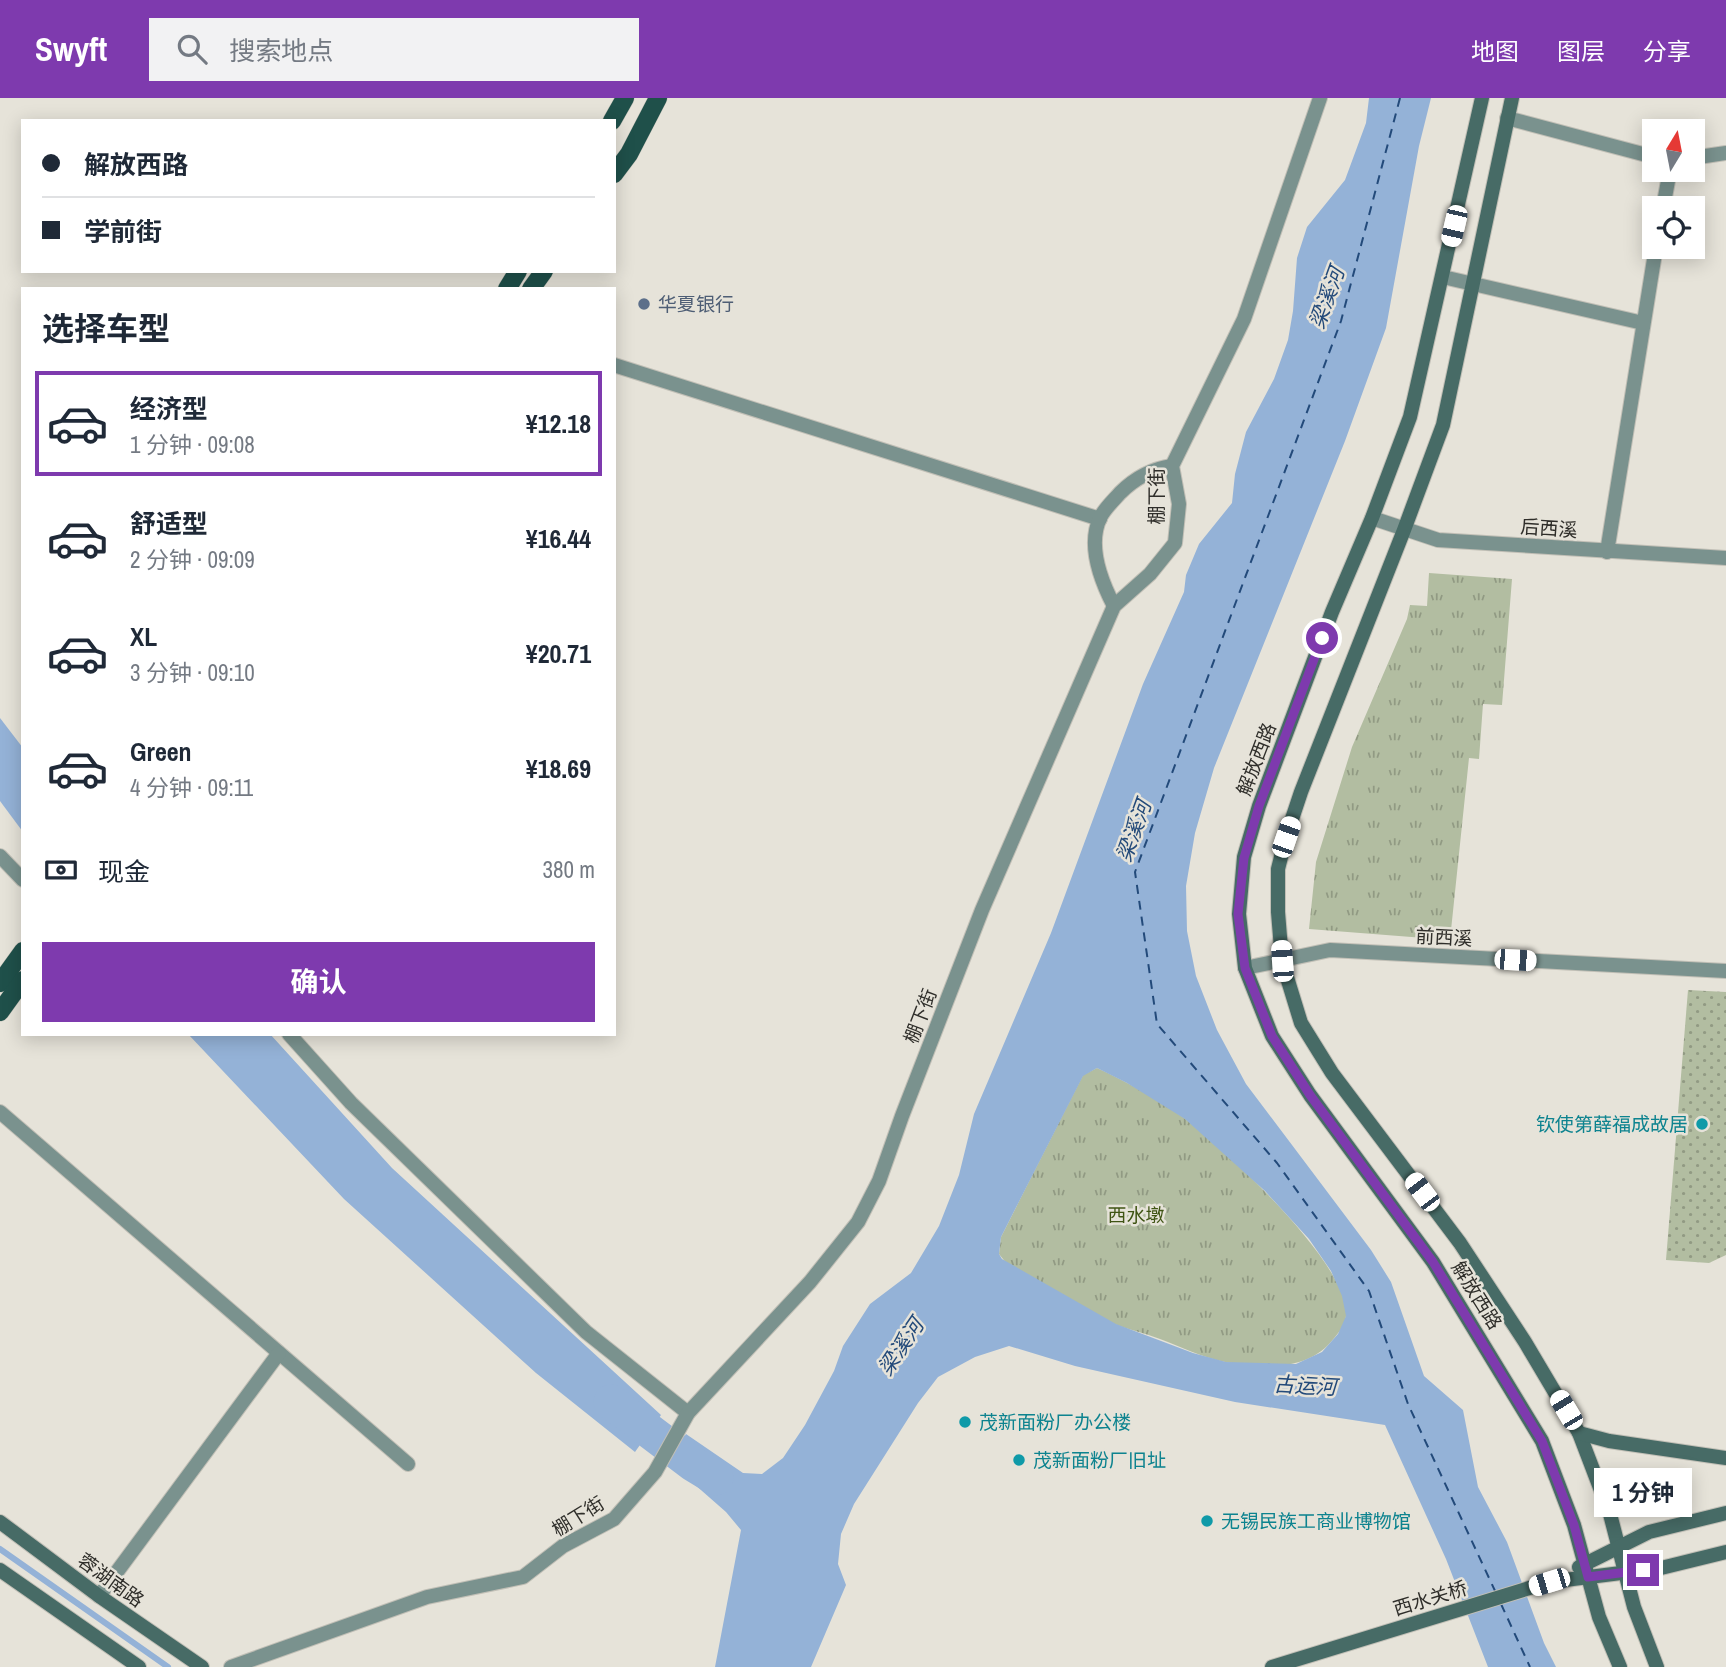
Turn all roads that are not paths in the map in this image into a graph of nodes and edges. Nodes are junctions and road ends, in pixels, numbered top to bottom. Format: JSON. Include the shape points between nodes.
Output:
{"nodes":[{"id":1,"x":625,"y":98,"type":"edge"},
{"id":2,"x":658,"y":98,"type":"edge"},
{"id":3,"x":1320,"y":98,"type":"edge"},
{"id":4,"x":1482,"y":98,"type":"edge"},
{"id":5,"x":1512,"y":98,"type":"edge"},
{"id":6,"x":1507,"y":118,"type":"junction"},
{"id":7,"x":613,"y":119,"type":"edge"},
{"id":8,"x":1726,"y":153,"type":"edge"},
{"id":9,"x":1642,"y":154,"type":"edge"},
{"id":10,"x":1705,"y":156,"type":"edge"},
{"id":11,"x":616,"y":171,"type":"edge"},
{"id":12,"x":1654,"y":259,"type":"edge"},
{"id":13,"x":1443,"y":277,"type":"junction"},
{"id":14,"x":1471,"y":284,"type":"junction"},
{"id":15,"x":1643,"y":323,"type":"junction"},
{"id":16,"x":616,"y":366,"type":"edge"},
{"id":17,"x":1172,"y":466,"type":"junction"},
{"id":18,"x":1372,"y":518,"type":"junction"},
{"id":19,"x":1100,"y":519,"type":"junction"},
{"id":20,"x":1404,"y":530,"type":"junction"},
{"id":21,"x":1607,"y":552,"type":"junction"},
{"id":22,"x":1726,"y":558,"type":"edge"},
{"id":23,"x":1114,"y":607,"type":"junction"},
{"id":24,"x":0,"y":856,"type":"edge"},
{"id":25,"x":21,"y":878,"type":"edge"},
{"id":26,"x":21,"y":954,"type":"edge"},
{"id":27,"x":1282,"y":961,"type":"junction"},
{"id":28,"x":1245,"y":968,"type":"junction"},
{"id":29,"x":1726,"y":971,"type":"edge"},
{"id":30,"x":0,"y":982,"type":"edge"},
{"id":31,"x":21,"y":983,"type":"edge"},
{"id":32,"x":0,"y":1012,"type":"edge"},
{"id":33,"x":291,"y":1036,"type":"edge"},
{"id":34,"x":0,"y":1112,"type":"edge"},
{"id":35,"x":279,"y":1353,"type":"junction"},
{"id":36,"x":688,"y":1413,"type":"junction"},
{"id":37,"x":1579,"y":1433,"type":"junction"},
{"id":38,"x":1726,"y":1458,"type":"edge"},
{"id":39,"x":408,"y":1464,"type":"dead end"},
{"id":40,"x":1726,"y":1513,"type":"edge"},
{"id":41,"x":0,"y":1522,"type":"edge"},
{"id":42,"x":1619,"y":1547,"type":"junction"},
{"id":43,"x":1726,"y":1552,"type":"edge"},
{"id":44,"x":0,"y":1570,"type":"edge"},
{"id":45,"x":1587,"y":1571,"type":"junction"},
{"id":46,"x":1625,"y":1573,"type":"junction"},
{"id":47,"x":99,"y":1596,"type":"junction"},
{"id":48,"x":139,"y":1667,"type":"edge"},
{"id":49,"x":202,"y":1667,"type":"edge"},
{"id":50,"x":231,"y":1667,"type":"edge"},
{"id":51,"x":1272,"y":1667,"type":"edge"},
{"id":52,"x":1620,"y":1667,"type":"edge"},
{"id":53,"x":1657,"y":1667,"type":"edge"}],
"edges":[{"from":1,"to":7,"type":"main road"},
{"from":2,"to":11,"type":"main road"},
{"from":3,"to":17,"type":"street","name":"棚下街","via":[[1244,319]]},
{"from":4,"to":13,"type":"main road","name":"解放西路"},
{"from":5,"to":6,"type":"main road","name":"解放西路"},
{"from":6,"to":9,"type":"street"},
{"from":6,"to":14,"type":"main road","name":"解放西路"},
{"from":8,"to":10,"type":"street"},
{"from":12,"to":15,"type":"street"},
{"from":13,"to":14,"type":"street"},
{"from":13,"to":18,"type":"main road","name":"解放西路","via":[[1410,417]]},
{"from":14,"to":15,"type":"street"},
{"from":14,"to":20,"type":"main road","name":"解放西路","via":[[1443,425]]},
{"from":15,"to":21,"type":"street"},
{"from":16,"to":19,"type":"street"},
{"from":17,"to":19,"type":"street","via":[[1153,469],[1128,485]]},
{"from":17,"to":23,"type":"street","name":"棚下街","via":[[1178,504],[1175,543]]},
{"from":18,"to":20,"type":"street","name":"后西溪"},
{"from":18,"to":28,"type":"main road","name":"解放西路","via":[[1322,638],[1244,858],[1238,914]]},
{"from":19,"to":23,"type":"street","via":[[1095,543],[1098,568]]},
{"from":20,"to":21,"type":"street","name":"后西溪","via":[[1438,540]]},
{"from":20,"to":27,"type":"main road","name":"解放西路","via":[[1286,837],[1278,869]]},
{"from":21,"to":22,"type":"street","name":"后西溪"},
{"from":23,"to":36,"type":"street","name":"棚下街","via":[[982,910],[879,1181],[858,1222],[810,1282]]},
{"from":24,"to":25,"type":"street"},
{"from":26,"to":30,"type":"main road"},
{"from":27,"to":28,"type":"street","name":"前西溪"},
{"from":27,"to":29,"type":"street","name":"前西溪","via":[[1330,950]]},
{"from":27,"to":37,"type":"main road","name":"解放西路","via":[[1301,1023],[1332,1073],[1460,1243]]},
{"from":28,"to":45,"type":"main road","name":"解放西路","via":[[1272,1036],[1433,1262],[1542,1441]]},
{"from":31,"to":32,"type":"main road"},
{"from":33,"to":36,"type":"street","via":[[351,1102],[586,1332]]},
{"from":34,"to":35,"type":"street"},
{"from":35,"to":39,"type":"street"},
{"from":35,"to":47,"type":"street"},
{"from":36,"to":50,"type":"street","name":"棚下街","via":[[655,1472],[614,1519],[563,1546],[523,1577],[426,1597]]},
{"from":37,"to":38,"type":"main road"},
{"from":37,"to":42,"type":"main road","name":"解放西路"},
{"from":40,"to":42,"type":"main road","via":[[1650,1532]]},
{"from":41,"to":47,"type":"main road","name":"蓉湖南路"},
{"from":42,"to":45,"type":"main road"},
{"from":42,"to":46,"type":"main road","name":"解放西路"},
{"from":43,"to":46,"type":"main road","name":"西水关桥"},
{"from":44,"to":48,"type":"main road"},
{"from":45,"to":46,"type":"main road","name":"西水关桥"},
{"from":45,"to":51,"type":"main road","name":"西水关桥"},
{"from":45,"to":52,"type":"main road","name":"解放西路","via":[[1599,1617]]},
{"from":46,"to":53,"type":"main road","name":"解放西路"},
{"from":47,"to":49,"type":"main road","name":"蓉湖南路"}]}
